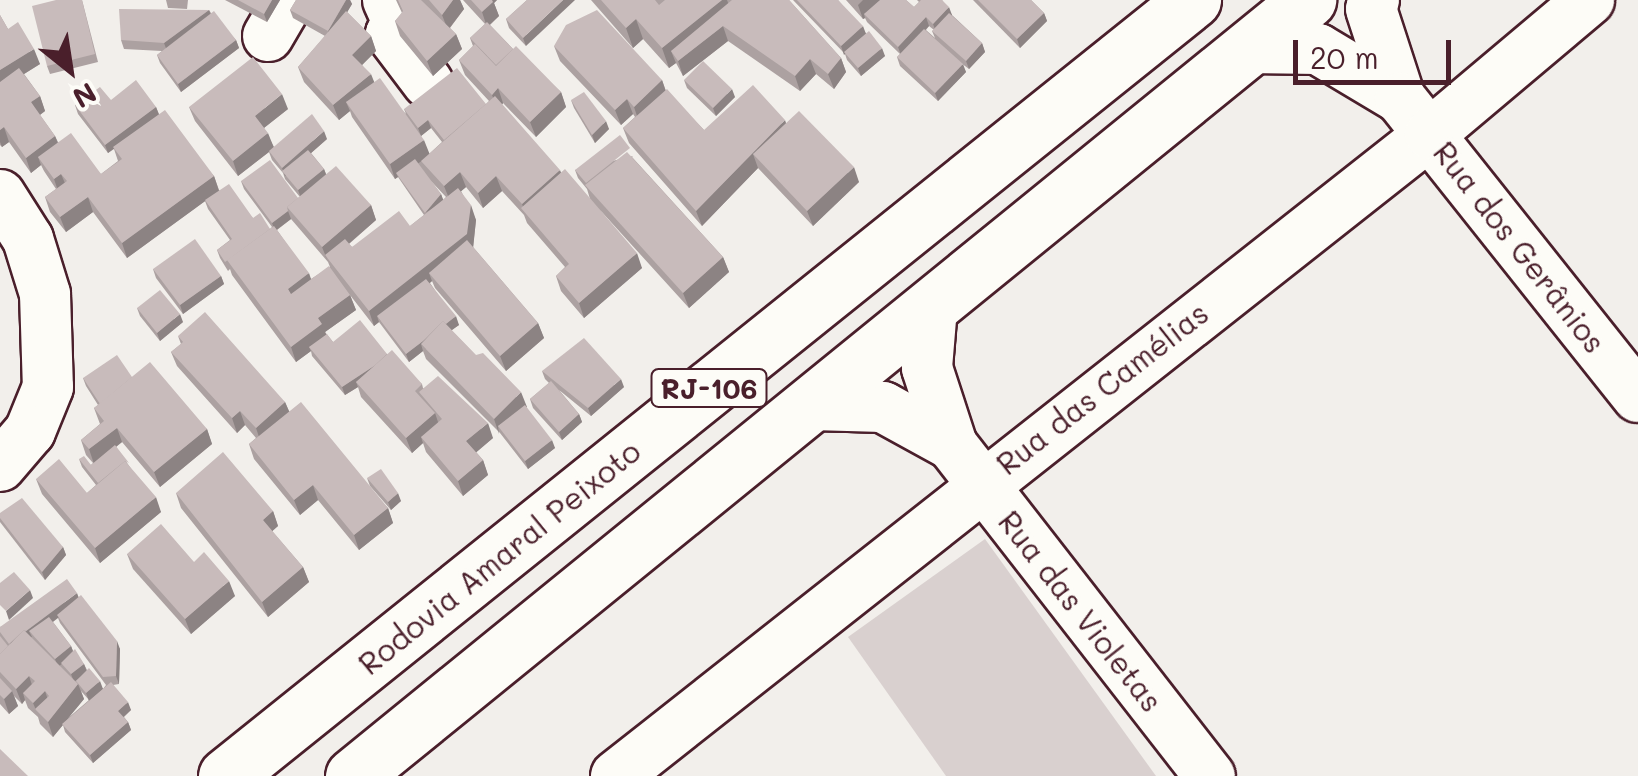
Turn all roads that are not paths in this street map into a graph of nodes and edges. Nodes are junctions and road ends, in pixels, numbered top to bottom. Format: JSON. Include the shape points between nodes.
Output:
{"nodes":[{"id":1,"x":388,"y":0,"type":"edge"},
{"id":2,"x":1192,"y":0,"type":"edge"},
{"id":3,"x":1308,"y":0,"type":"edge"},
{"id":4,"x":1374,"y":0,"type":"edge"},
{"id":5,"x":1589,"y":0,"type":"edge"},
{"id":6,"x":1249,"y":48,"type":"junction"},
{"id":7,"x":428,"y":82,"type":"edge"},
{"id":8,"x":1415,"y":116,"type":"junction"},
{"id":9,"x":0,"y":196,"type":"edge"},
{"id":10,"x":932,"y":307,"type":"junction"},
{"id":11,"x":1638,"y":397,"type":"edge"},
{"id":12,"x":813,"y":405,"type":"junction"},
{"id":13,"x":967,"y":464,"type":"junction"},
{"id":14,"x":0,"y":466,"type":"edge"},
{"id":15,"x":226,"y":776,"type":"edge"},
{"id":16,"x":353,"y":776,"type":"edge"},
{"id":17,"x":616,"y":776,"type":"edge"},
{"id":18,"x":1210,"y":776,"type":"edge"}],
"edges":[{"from":1,"to":7,"type":"street","via":[[399,25],[391,34]]},
{"from":2,"to":15,"type":"highway","name":"Rodovia Amaral Peixoto","number":"RJ-106"},
{"from":3,"to":6,"type":"highway","number":"RJ-106"},
{"from":4,"to":8,"type":"street","name":"Rua dos Gerânios","via":[[1371,9]]},
{"from":5,"to":8,"type":"street","name":"Rua das Camélias"},
{"from":6,"to":8,"type":"street","name":"Rua dos Gerânios","via":[[1318,49]]},
{"from":6,"to":10,"type":"highway","number":"RJ-106"},
{"from":8,"to":11,"type":"street","name":"Rua dos Gerânios"},
{"from":8,"to":13,"type":"street","name":"Rua das Camélias"},
{"from":9,"to":14,"type":"street","via":[[28,239],[44,294],[48,386],[30,431]]},
{"from":10,"to":12,"type":"highway","number":"RJ-106"},
{"from":10,"to":13,"type":"street","name":"Rua das Violetas","via":[[927,368]]},
{"from":12,"to":13,"type":"street","name":"Rua das Violetas","via":[[883,407]]},
{"from":12,"to":16,"type":"highway","number":"RJ-106"},
{"from":13,"to":17,"type":"street","name":"Rua das Camélias"},
{"from":13,"to":18,"type":"street","name":"Rua das Violetas"}]}
